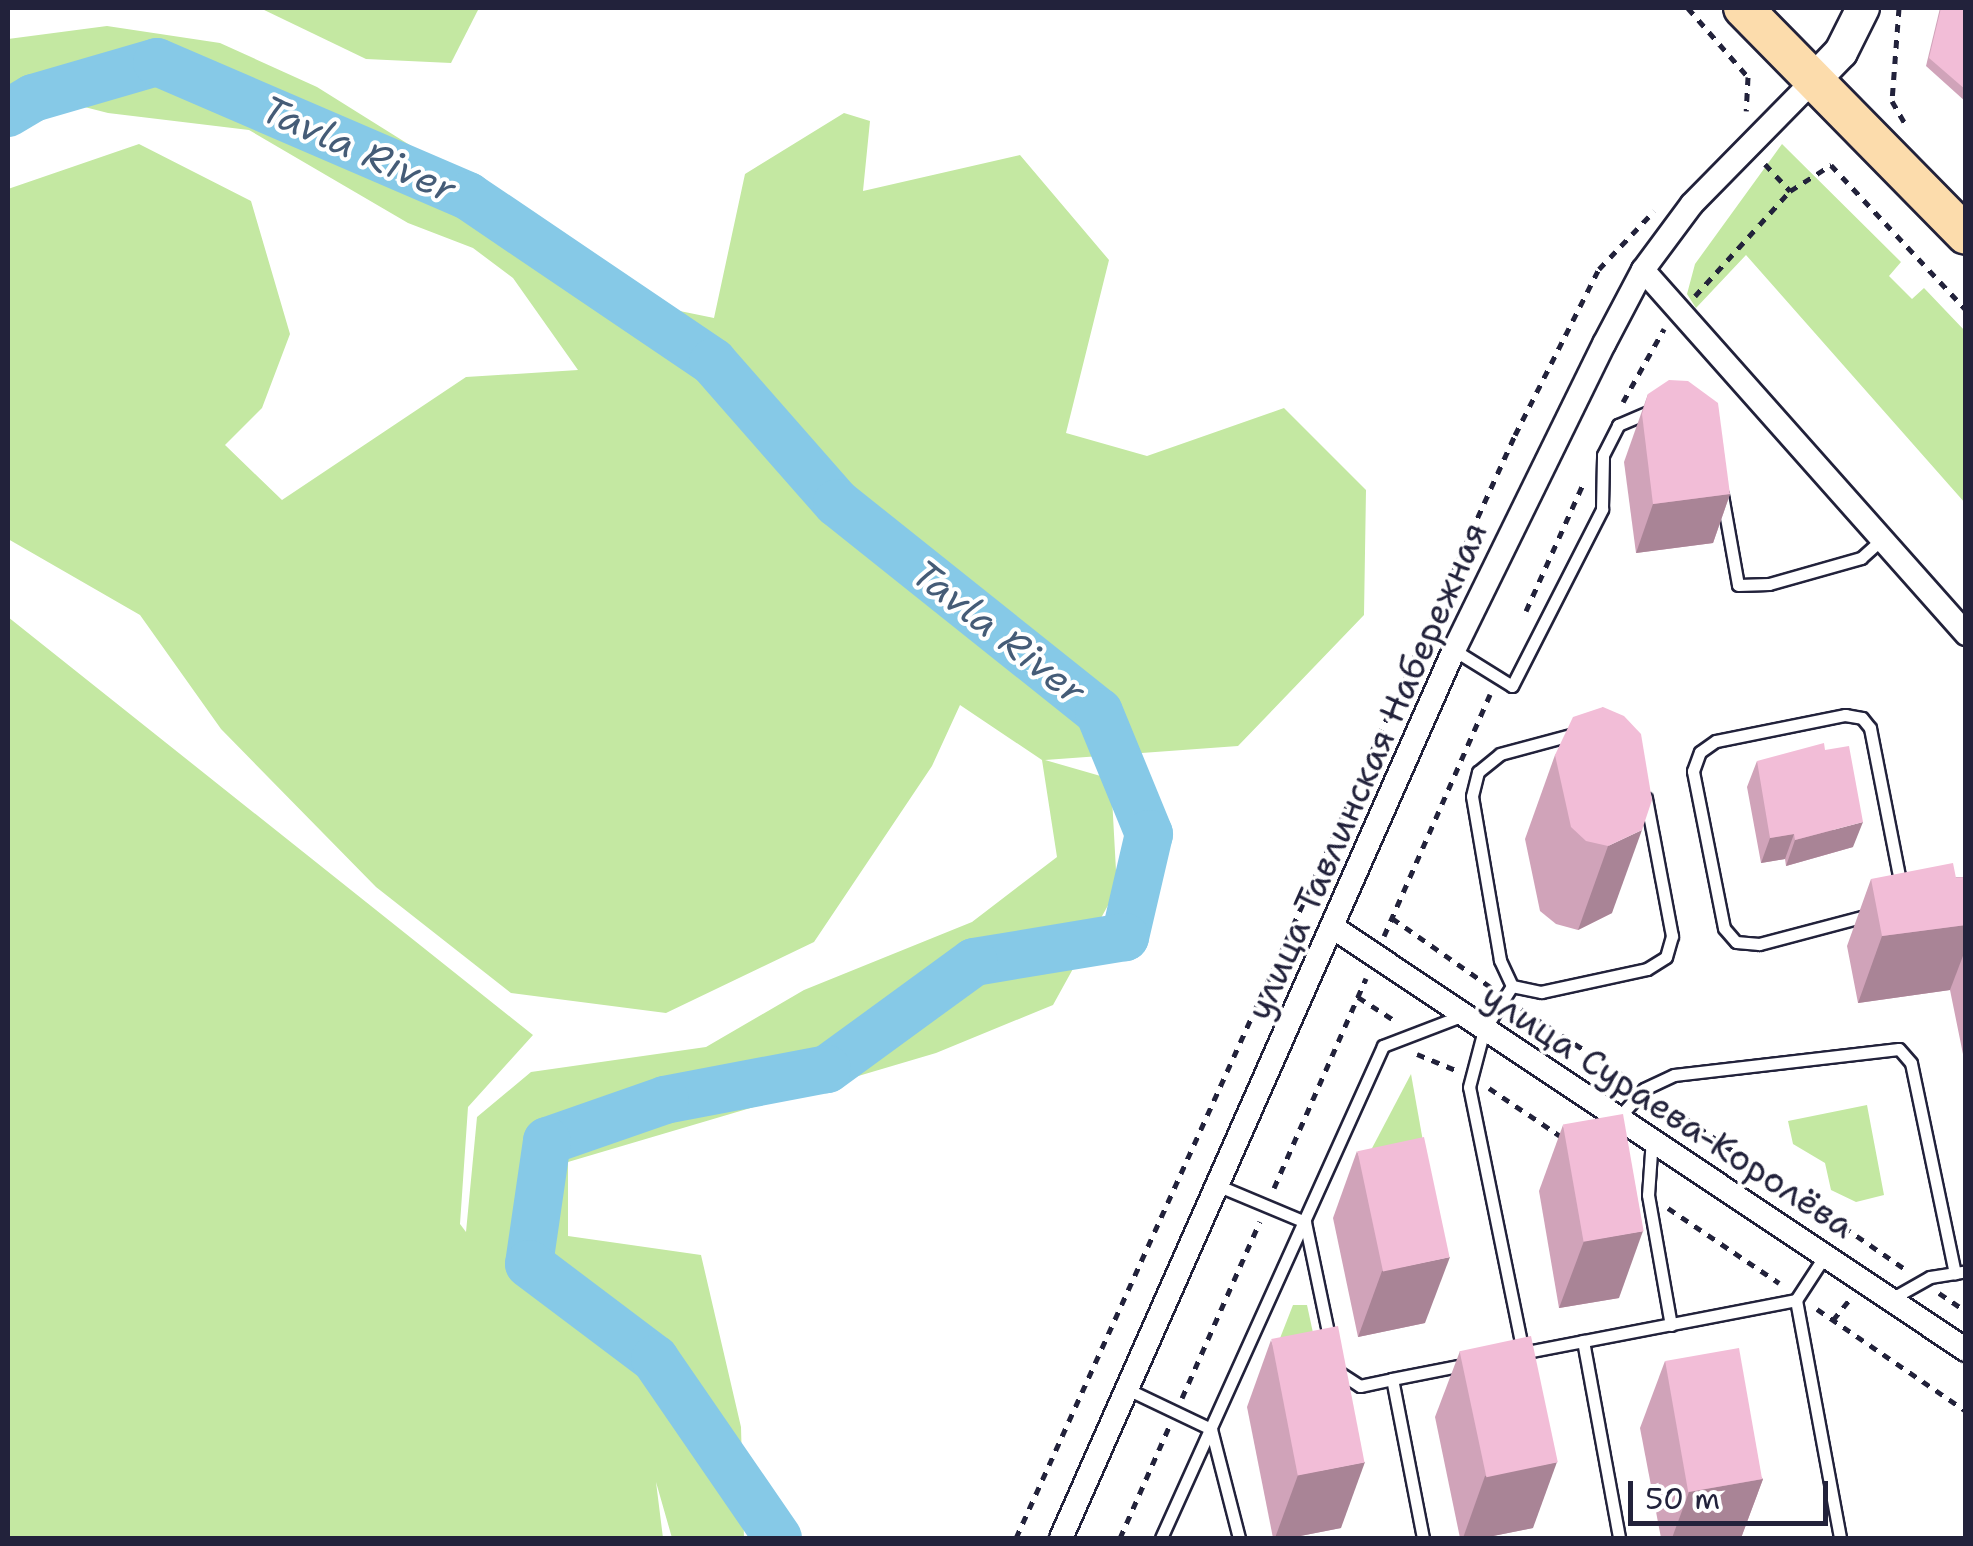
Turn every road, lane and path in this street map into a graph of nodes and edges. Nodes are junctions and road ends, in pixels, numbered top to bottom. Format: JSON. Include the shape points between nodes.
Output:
{"nodes":[{"id":1,"x":1688,"y":8,"type":"edge"},
{"id":2,"x":1743,"y":8,"type":"edge"},
{"id":3,"x":1864,"y":8,"type":"edge"},
{"id":4,"x":1899,"y":8,"type":"edge"},
{"id":5,"x":1813,"y":82,"type":"junction"},
{"id":6,"x":1750,"y":146,"type":"junction"},
{"id":7,"x":1901,"y":150,"type":"junction"},
{"id":8,"x":1790,"y":191,"type":"junction"},
{"id":9,"x":1665,"y":198,"type":"dead end"},
{"id":10,"x":1966,"y":236,"type":"edge"},
{"id":11,"x":1644,"y":270,"type":"junction"},
{"id":12,"x":1966,"y":310,"type":"edge"},
{"id":13,"x":1681,"y":312,"type":"junction"},
{"id":14,"x":1670,"y":413,"type":"edge"},
{"id":15,"x":1616,"y":415,"type":"dead end"},
{"id":16,"x":1591,"y":468,"type":"dead end"},
{"id":17,"x":1719,"y":478,"type":"edge"},
{"id":18,"x":1882,"y":539,"type":"junction"},
{"id":19,"x":1520,"y":625,"type":"dead end"},
{"id":20,"x":1966,"y":634,"type":"edge"},
{"id":21,"x":1454,"y":650,"type":"junction"},
{"id":22,"x":1497,"y":677,"type":"junction"},
{"id":23,"x":1590,"y":730,"type":"edge"},
{"id":24,"x":1644,"y":789,"type":"edge"},
{"id":25,"x":1905,"y":906,"type":"edge"},
{"id":26,"x":1887,"y":910,"type":"edge"},
{"id":27,"x":1392,"y":918,"type":"junction"},
{"id":28,"x":1334,"y":928,"type":"junction"},
{"id":29,"x":1375,"y":956,"type":"junction"},
{"id":30,"x":1512,"y":986,"type":"junction"},
{"id":31,"x":1358,"y":997,"type":"junction"},
{"id":32,"x":1505,"y":998,"type":"junction"},
{"id":33,"x":1461,"y":1016,"type":"junction"},
{"id":34,"x":1484,"y":1030,"type":"junction"},
{"id":35,"x":1408,"y":1036,"type":"junction"},
{"id":36,"x":1472,"y":1077,"type":"junction"},
{"id":37,"x":1644,"y":1089,"type":"junction"},
{"id":38,"x":1620,"y":1116,"type":"junction"},
{"id":39,"x":1652,"y":1138,"type":"junction"},
{"id":40,"x":1568,"y":1141,"type":"edge"},
{"id":41,"x":1219,"y":1186,"type":"junction"},
{"id":42,"x":1648,"y":1195,"type":"junction"},
{"id":43,"x":1266,"y":1206,"type":"junction"},
{"id":44,"x":1306,"y":1222,"type":"junction"},
{"id":45,"x":1824,"y":1257,"type":"junction"},
{"id":46,"x":1960,"y":1272,"type":"edge"},
{"id":47,"x":1922,"y":1281,"type":"junction"},
{"id":48,"x":1798,"y":1299,"type":"junction"},
{"id":49,"x":1891,"y":1299,"type":"junction"},
{"id":50,"x":1966,"y":1311,"type":"edge"},
{"id":51,"x":1670,"y":1325,"type":"junction"},
{"id":52,"x":1582,"y":1342,"type":"junction"},
{"id":53,"x":1966,"y":1350,"type":"edge"},
{"id":54,"x":1523,"y":1352,"type":"junction"},
{"id":55,"x":1504,"y":1356,"type":"edge"},
{"id":56,"x":1486,"y":1360,"type":"edge"},
{"id":57,"x":1392,"y":1380,"type":"junction"},
{"id":58,"x":1128,"y":1388,"type":"junction"},
{"id":59,"x":1966,"y":1411,"type":"edge"},
{"id":60,"x":1176,"y":1412,"type":"junction"},
{"id":61,"x":1211,"y":1429,"type":"junction"},
{"id":62,"x":1016,"y":1538,"type":"edge"},
{"id":63,"x":1061,"y":1538,"type":"edge"},
{"id":64,"x":1120,"y":1538,"type":"edge"},
{"id":65,"x":1162,"y":1538,"type":"edge"},
{"id":66,"x":1239,"y":1538,"type":"edge"},
{"id":67,"x":1423,"y":1538,"type":"edge"},
{"id":68,"x":1618,"y":1538,"type":"edge"},
{"id":69,"x":1840,"y":1538,"type":"edge"}],
"edges":[{"from":1,"to":6,"type":"path","via":[[1748,77],[1748,108],[1732,127]]},
{"from":2,"to":5,"type":"main road"},
{"from":3,"to":5,"type":"street","via":[[1841,52]]},
{"from":4,"to":7,"type":"path","via":[[1892,100]]},
{"from":5,"to":6,"type":"street","name":"улица Тавлинская Набережная"},
{"from":5,"to":7,"type":"main road"},
{"from":6,"to":8,"type":"path"},
{"from":6,"to":11,"type":"street","name":"улица Тавлинская Набережная","via":[[1692,204]]},
{"from":7,"to":10,"type":"main road"},
{"from":8,"to":12,"type":"path","via":[[1831,165]]},
{"from":8,"to":13,"type":"path"},
{"from":9,"to":62,"type":"path","via":[[1598,270],[1515,435]]},
{"from":11,"to":13,"type":"street"},
{"from":11,"to":21,"type":"street","name":"улица Тавлинская Набережная"},
{"from":13,"to":15,"type":"path","via":[[1650,345]]},
{"from":13,"to":18,"type":"street"},
{"from":14,"to":22,"type":"lane","via":[[1655,409],[1618,425],[1603,455],[1602,508],[1512,686]]},
{"from":16,"to":19,"type":"path"},
{"from":17,"to":18,"type":"lane","via":[[1738,585],[1769,584],[1861,558]]},
{"from":18,"to":20,"type":"street"},
{"from":21,"to":22,"type":"lane"},
{"from":21,"to":28,"type":"street","name":"улица Тавлинская Набережная"},
{"from":22,"to":27,"type":"path"},
{"from":23,"to":30,"type":"lane","via":[[1500,754],[1478,772],[1472,796],[1500,960]]},
{"from":24,"to":30,"type":"lane","via":[[1672,936],[1666,957],[1648,969],[1540,992]]},
{"from":25,"to":26,"type":"lane","via":[[1870,728],[1862,718],[1845,715],[1716,741],[1700,752],[1694,771],[1724,928],[1736,942],[1759,944]]},
{"from":27,"to":29,"type":"path"},
{"from":27,"to":32,"type":"path"},
{"from":28,"to":29,"type":"street","name":"улица Сураева-Королёва"},
{"from":28,"to":41,"type":"street","name":"улица Тавлинская Набережная"},
{"from":29,"to":31,"type":"path"},
{"from":29,"to":33,"type":"street","name":"улица Сураева-Королёва"},
{"from":30,"to":32,"type":"lane"},
{"from":31,"to":35,"type":"path","via":[[1404,1026]]},
{"from":31,"to":43,"type":"path"},
{"from":32,"to":34,"type":"lane"},
{"from":32,"to":37,"type":"path"},
{"from":33,"to":34,"type":"street","name":"улица Сураева-Королёва"},
{"from":33,"to":35,"type":"lane"},
{"from":34,"to":36,"type":"lane"},
{"from":34,"to":38,"type":"street","name":"улица Сураева-Королёва"},
{"from":35,"to":36,"type":"path","via":[[1411,1052]]},
{"from":35,"to":44,"type":"lane","via":[[1383,1046]]},
{"from":36,"to":40,"type":"path"},
{"from":36,"to":54,"type":"lane"},
{"from":37,"to":38,"type":"lane"},
{"from":37,"to":46,"type":"lane","via":[[1674,1075],[1900,1049],[1912,1063]]},
{"from":37,"to":47,"type":"path"},
{"from":38,"to":39,"type":"street","name":"улица Сураева-Королёва"},
{"from":39,"to":42,"type":"lane"},
{"from":39,"to":45,"type":"street","name":"улица Сураева-Королёва"},
{"from":41,"to":43,"type":"lane"},
{"from":41,"to":58,"type":"street","name":"улица Тавлинская Набережная"},
{"from":42,"to":48,"type":"path"},
{"from":42,"to":51,"type":"lane"},
{"from":43,"to":44,"type":"lane"},
{"from":43,"to":60,"type":"path"},
{"from":44,"to":57,"type":"lane","via":[[1336,1368],[1346,1382],[1360,1386]]},
{"from":44,"to":61,"type":"lane"},
{"from":45,"to":48,"type":"lane"},
{"from":45,"to":49,"type":"street","name":"улица Сураева-Королёва"},
{"from":46,"to":47,"type":"lane"},
{"from":47,"to":49,"type":"lane"},
{"from":47,"to":50,"type":"path"},
{"from":48,"to":51,"type":"lane"},
{"from":48,"to":59,"type":"path"},
{"from":48,"to":69,"type":"lane"},
{"from":49,"to":53,"type":"street","name":"улица Сураева-Королёва"},
{"from":51,"to":52,"type":"lane"},
{"from":52,"to":54,"type":"lane"},
{"from":52,"to":68,"type":"lane"},
{"from":54,"to":55,"type":"lane"},
{"from":56,"to":57,"type":"lane"},
{"from":57,"to":67,"type":"lane"},
{"from":58,"to":60,"type":"lane"},
{"from":58,"to":63,"type":"street","name":"улица Тавлинская Набережная"},
{"from":60,"to":61,"type":"lane"},
{"from":60,"to":64,"type":"path"},
{"from":61,"to":65,"type":"lane"},
{"from":61,"to":66,"type":"lane"}]}
